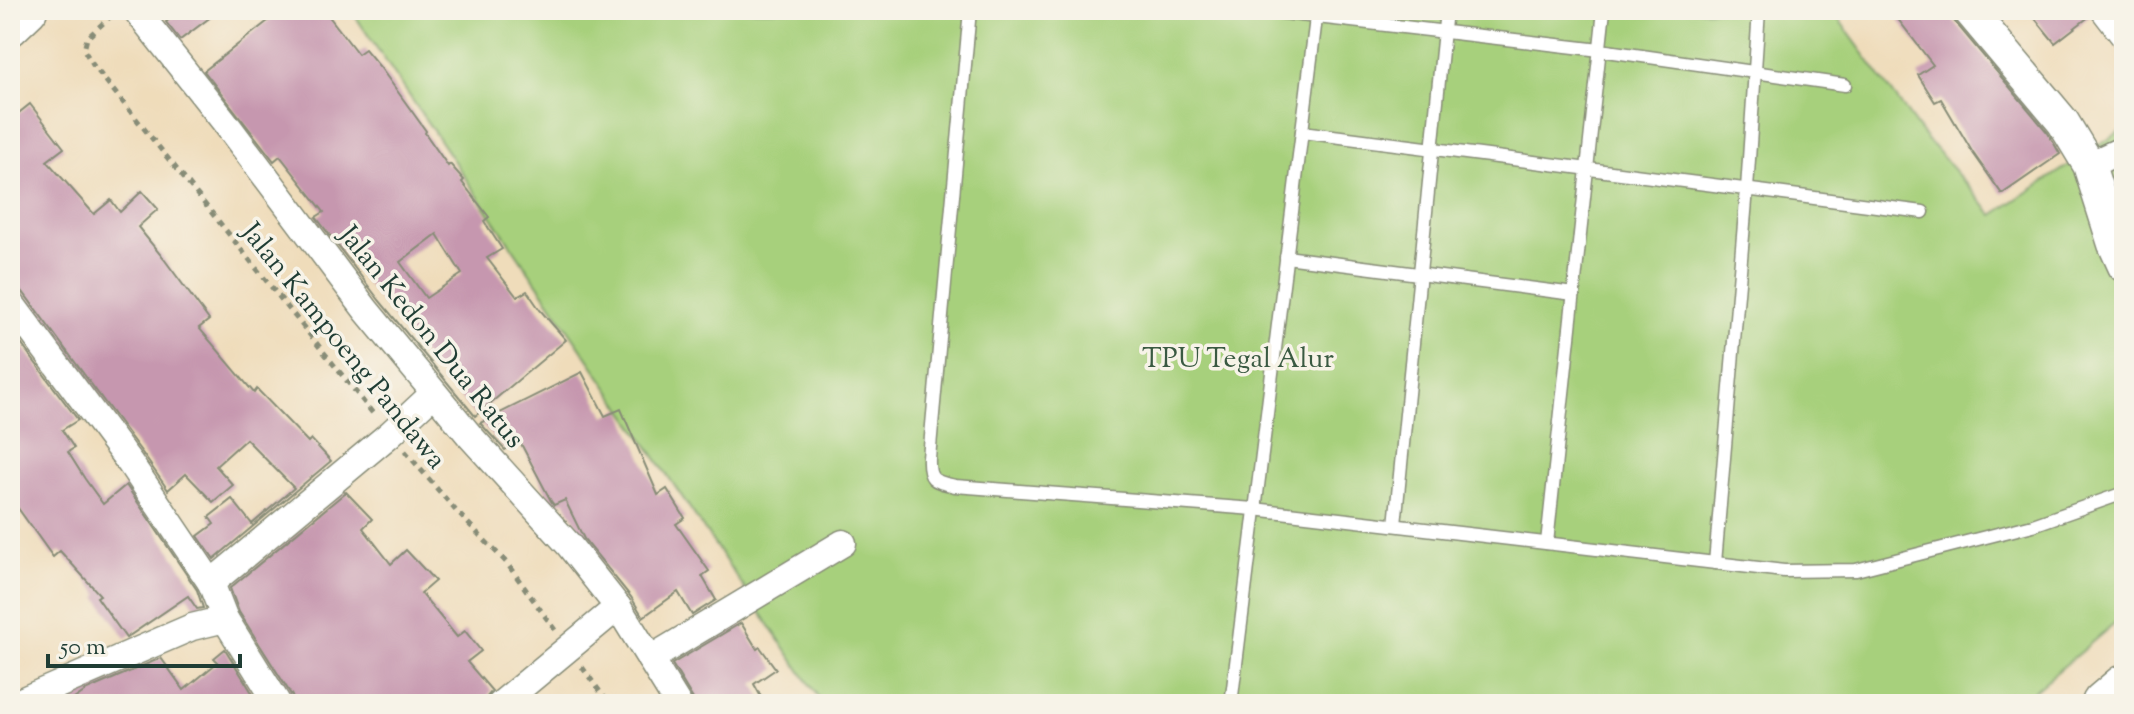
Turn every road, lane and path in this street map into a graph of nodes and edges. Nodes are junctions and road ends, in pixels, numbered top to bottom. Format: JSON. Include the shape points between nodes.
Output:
{"nodes":[{"id":1,"x":29,"y":10,"type":"edge"},
{"id":2,"x":970,"y":10,"type":"edge"},
{"id":3,"x":1258,"y":10,"type":"edge"},
{"id":4,"x":1446,"y":10,"type":"edge"},
{"id":5,"x":1604,"y":10,"type":"edge"},
{"id":6,"x":1759,"y":10,"type":"edge"},
{"id":7,"x":1969,"y":10,"type":"edge"},
{"id":8,"x":2104,"y":10,"type":"edge"},
{"id":9,"x":126,"y":11,"type":"edge"},
{"id":10,"x":1317,"y":13,"type":"edge"},
{"id":11,"x":10,"y":28,"type":"edge"},
{"id":12,"x":1444,"y":31,"type":"junction"},
{"id":13,"x":2124,"y":36,"type":"edge"},
{"id":14,"x":1600,"y":50,"type":"junction"},
{"id":15,"x":1755,"y":71,"type":"junction"},
{"id":16,"x":1845,"y":85,"type":"dead end"},
{"id":17,"x":1302,"y":132,"type":"junction"},
{"id":18,"x":1431,"y":148,"type":"junction"},
{"id":19,"x":2124,"y":149,"type":"edge"},
{"id":20,"x":1588,"y":168,"type":"junction"},
{"id":21,"x":2094,"y":179,"type":"junction"},
{"id":22,"x":1747,"y":189,"type":"junction"},
{"id":23,"x":1923,"y":212,"type":"dead end"},
{"id":24,"x":1286,"y":257,"type":"junction"},
{"id":25,"x":2124,"y":266,"type":"edge"},
{"id":26,"x":1419,"y":274,"type":"junction"},
{"id":27,"x":1574,"y":294,"type":"junction"},
{"id":28,"x":10,"y":302,"type":"edge"},
{"id":29,"x":434,"y":393,"type":"junction"},
{"id":30,"x":390,"y":434,"type":"junction"},
{"id":31,"x":2124,"y":493,"type":"edge"},
{"id":32,"x":1254,"y":509,"type":"junction"},
{"id":33,"x":1395,"y":525,"type":"junction"},
{"id":34,"x":843,"y":543,"type":"dead end"},
{"id":35,"x":1547,"y":543,"type":"junction"},
{"id":36,"x":1715,"y":563,"type":"junction"},
{"id":37,"x":211,"y":583,"type":"junction"},
{"id":38,"x":618,"y":607,"type":"junction"},
{"id":39,"x":225,"y":619,"type":"junction"},
{"id":40,"x":567,"y":647,"type":"junction"},
{"id":41,"x":650,"y":659,"type":"junction"},
{"id":42,"x":2124,"y":687,"type":"edge"},
{"id":43,"x":14,"y":704,"type":"edge"},
{"id":44,"x":278,"y":704,"type":"edge"},
{"id":45,"x":501,"y":704,"type":"edge"},
{"id":46,"x":609,"y":704,"type":"edge"},
{"id":47,"x":678,"y":704,"type":"edge"},
{"id":48,"x":1231,"y":704,"type":"edge"},
{"id":49,"x":2104,"y":704,"type":"edge"}],
"edges":[{"from":1,"to":11,"type":"main road"},
{"from":2,"to":32,"type":"lane","via":[[928,473],[955,486]]},
{"from":3,"to":10,"type":"lane"},
{"from":4,"to":12,"type":"lane"},
{"from":5,"to":14,"type":"lane"},
{"from":6,"to":15,"type":"lane"},
{"from":7,"to":21,"type":"street","via":[[2063,122]]},
{"from":8,"to":13,"type":"street"},
{"from":9,"to":29,"type":"street","name":"Jalan Kedon Dua Ratus","via":[[224,121]]},
{"from":9,"to":30,"type":"path","name":"Jalan Kampoeng Pandawa","via":[[87,38],[84,50],[93,65]]},
{"from":10,"to":12,"type":"lane"},
{"from":10,"to":17,"type":"lane"},
{"from":12,"to":14,"type":"lane"},
{"from":12,"to":18,"type":"lane"},
{"from":14,"to":15,"type":"lane"},
{"from":14,"to":20,"type":"lane"},
{"from":15,"to":16,"type":"lane"},
{"from":15,"to":22,"type":"lane"},
{"from":17,"to":18,"type":"lane"},
{"from":17,"to":24,"type":"lane"},
{"from":18,"to":20,"type":"lane"},
{"from":18,"to":26,"type":"lane"},
{"from":19,"to":21,"type":"street"},
{"from":20,"to":22,"type":"lane"},
{"from":20,"to":27,"type":"lane"},
{"from":21,"to":25,"type":"street"},
{"from":22,"to":23,"type":"lane"},
{"from":22,"to":36,"type":"lane"},
{"from":24,"to":26,"type":"lane"},
{"from":24,"to":32,"type":"lane"},
{"from":26,"to":27,"type":"lane"},
{"from":26,"to":33,"type":"lane"},
{"from":27,"to":35,"type":"lane"},
{"from":28,"to":37,"type":"street"},
{"from":29,"to":30,"type":"street"},
{"from":29,"to":38,"type":"street","name":"Jalan Kedon Dua Ratus"},
{"from":30,"to":37,"type":"street"},
{"from":30,"to":40,"type":"path","name":"Jalan Kampoeng Pandawa","via":[[506,562]]},
{"from":31,"to":36,"type":"lane","via":[[2033,525],[1856,570],[1784,571]]},
{"from":32,"to":33,"type":"lane"},
{"from":32,"to":48,"type":"lane"},
{"from":33,"to":35,"type":"lane"},
{"from":34,"to":41,"type":"street"},
{"from":35,"to":36,"type":"lane"},
{"from":37,"to":39,"type":"street"},
{"from":38,"to":40,"type":"street"},
{"from":38,"to":41,"type":"street","name":"Jalan Kedon Dua Ratus"},
{"from":39,"to":43,"type":"street","via":[[192,627]]},
{"from":39,"to":44,"type":"street"},
{"from":40,"to":45,"type":"street"},
{"from":40,"to":46,"type":"path","name":"Jalan Kampoeng Pandawa"},
{"from":41,"to":47,"type":"street","name":"Jalan Kedon Dua Ratus"},
{"from":42,"to":49,"type":"highway"}]}
